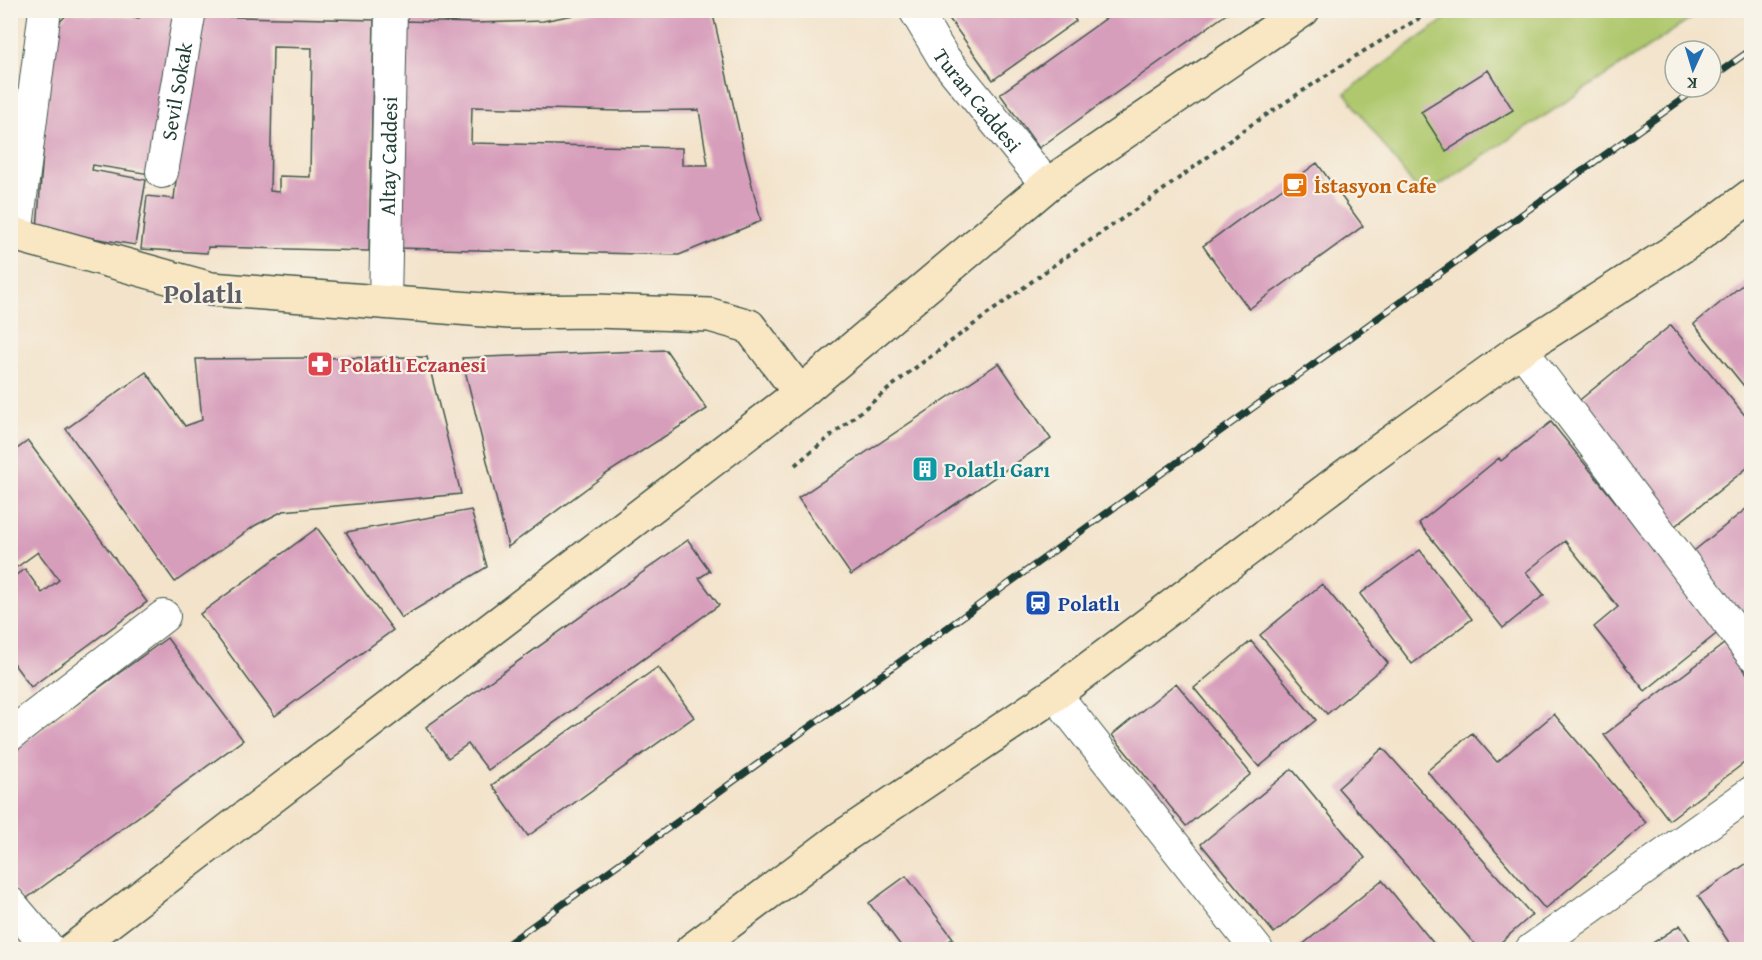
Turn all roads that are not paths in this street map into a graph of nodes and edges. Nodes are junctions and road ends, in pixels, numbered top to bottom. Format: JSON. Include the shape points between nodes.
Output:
{"nodes":[{"id":1,"x":45,"y":10,"type":"edge"},
{"id":2,"x":190,"y":10,"type":"edge"},
{"id":3,"x":391,"y":10,"type":"edge"},
{"id":4,"x":915,"y":10,"type":"edge"},
{"id":5,"x":1303,"y":10,"type":"edge"},
{"id":6,"x":162,"y":172,"type":"dead end"},
{"id":7,"x":1047,"y":185,"type":"junction"},
{"id":8,"x":1752,"y":195,"type":"edge"},
{"id":9,"x":13,"y":234,"type":"edge"},
{"id":10,"x":385,"y":302,"type":"junction"},
{"id":11,"x":1521,"y":349,"type":"junction"},
{"id":12,"x":800,"y":393,"type":"junction"},
{"id":13,"x":164,"y":616,"type":"dead end"},
{"id":14,"x":1752,"y":654,"type":"edge"},
{"id":15,"x":1056,"y":694,"type":"junction"},
{"id":16,"x":10,"y":735,"type":"edge"},
{"id":17,"x":1752,"y":792,"type":"edge"},
{"id":18,"x":10,"y":903,"type":"edge"},
{"id":19,"x":50,"y":950,"type":"edge"},
{"id":20,"x":72,"y":950,"type":"edge"},
{"id":21,"x":692,"y":950,"type":"edge"},
{"id":22,"x":1257,"y":950,"type":"edge"},
{"id":23,"x":1532,"y":950,"type":"edge"}],
"edges":[{"from":1,"to":9,"type":"street"},
{"from":2,"to":6,"type":"street","name":"Sevil Sokak"},
{"from":3,"to":10,"type":"street","name":"Altay Caddesi"},
{"from":4,"to":7,"type":"street","name":"Turan Caddesi","via":[[943,57]]},
{"from":5,"to":7,"type":"street"},
{"from":7,"to":12,"type":"street"},
{"from":8,"to":11,"type":"street","via":[[1693,239]]},
{"from":9,"to":10,"type":"street","via":[[211,289]]},
{"from":10,"to":12,"type":"street","via":[[510,312],[710,315],[749,326]]},
{"from":11,"to":14,"type":"street"},
{"from":11,"to":15,"type":"street"},
{"from":12,"to":20,"type":"street"},
{"from":13,"to":16,"type":"street"},
{"from":15,"to":21,"type":"street","via":[[841,838]]},
{"from":15,"to":22,"type":"street"},
{"from":17,"to":23,"type":"street"},
{"from":18,"to":19,"type":"street"}]}
